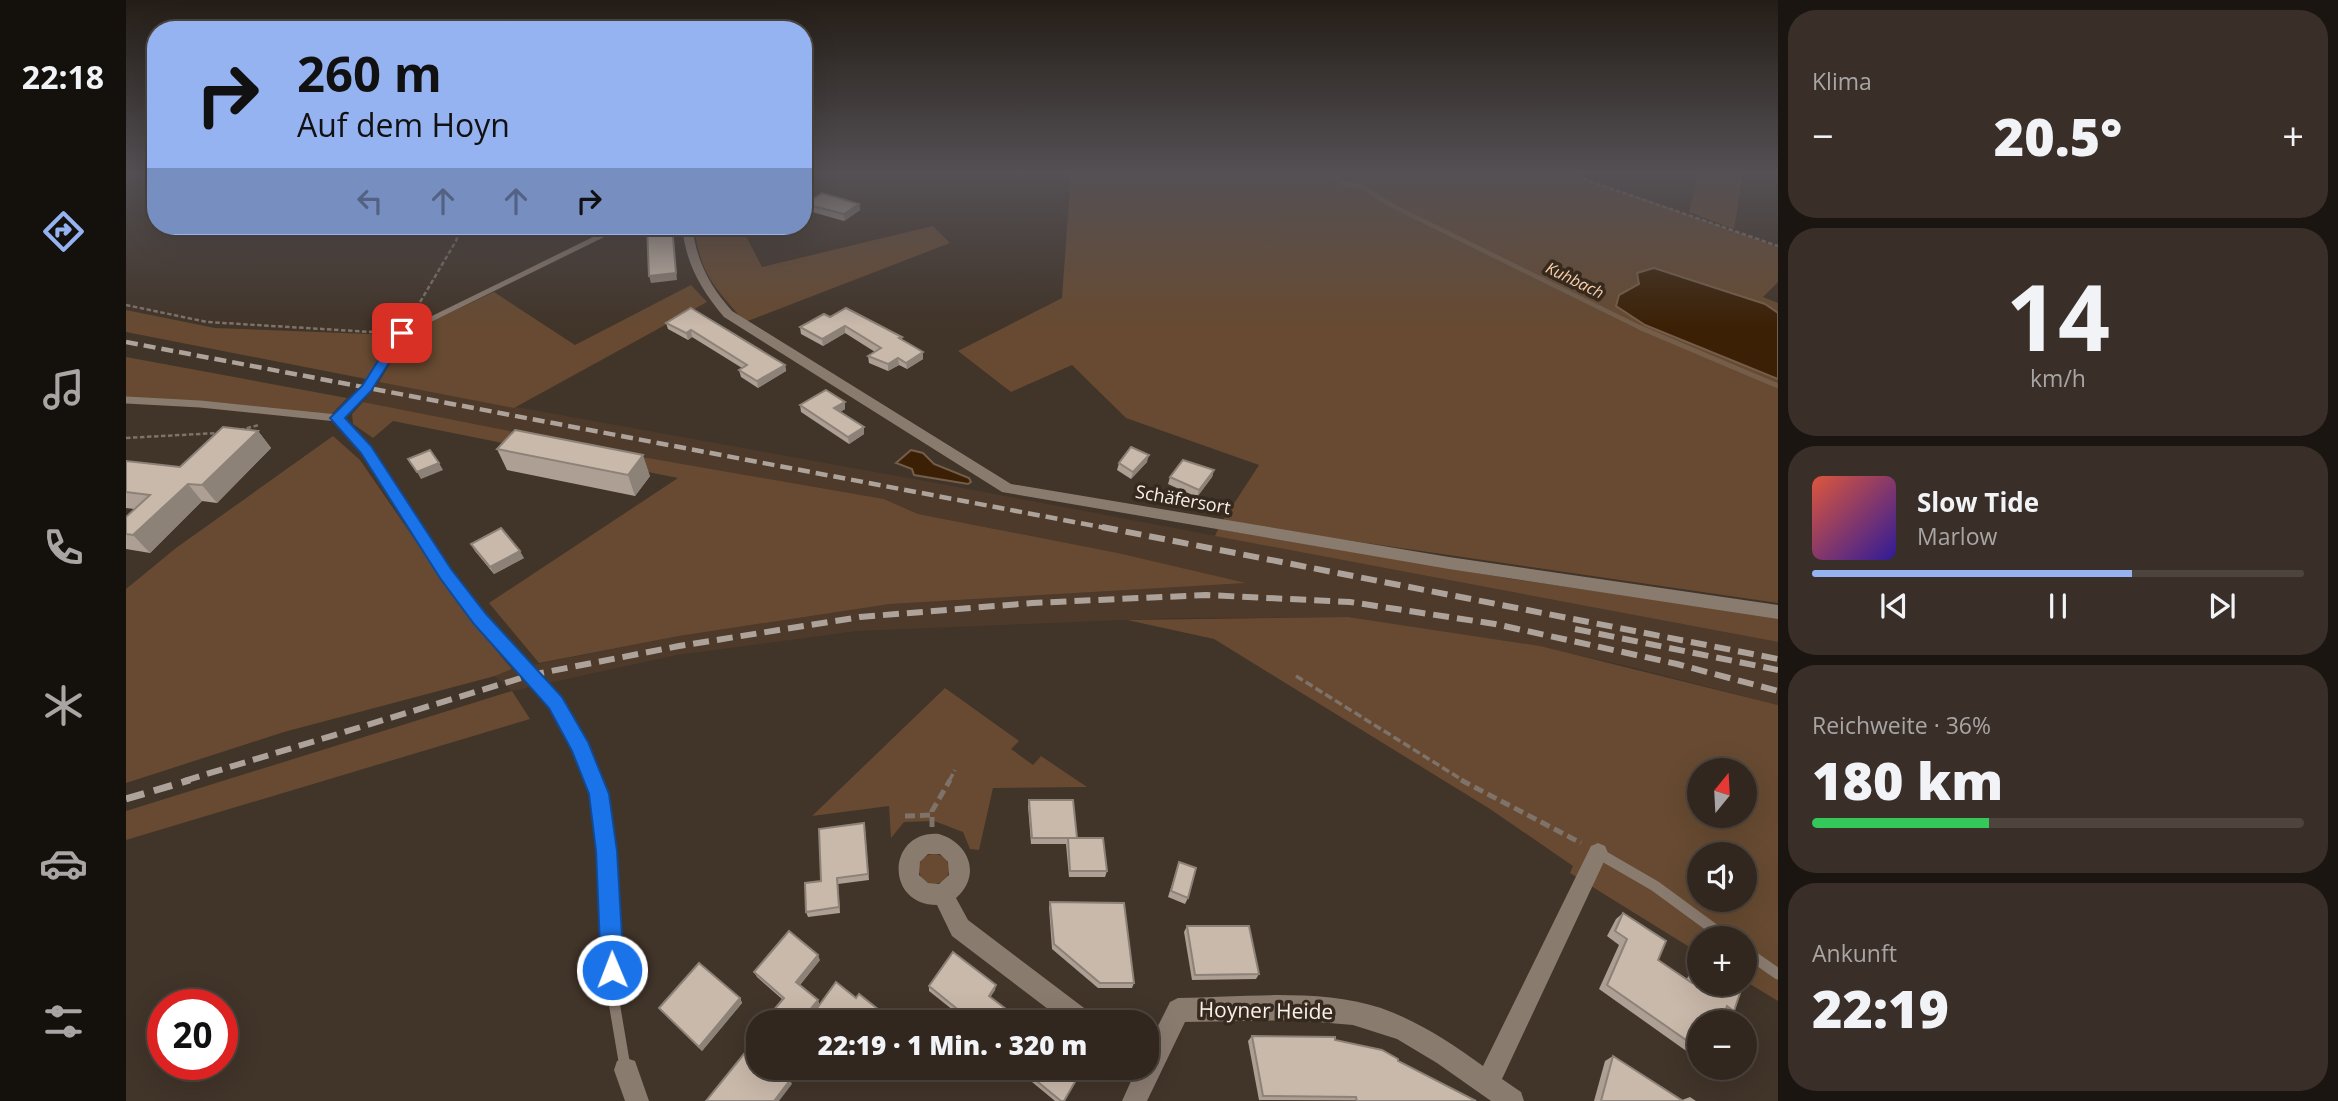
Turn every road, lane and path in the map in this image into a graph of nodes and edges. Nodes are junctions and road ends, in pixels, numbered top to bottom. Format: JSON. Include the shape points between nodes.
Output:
{"nodes":[{"id":1,"x":1712,"y":223,"type":"edge"},
{"id":2,"x":458,"y":235,"type":"edge"},
{"id":3,"x":603,"y":235,"type":"edge"},
{"id":4,"x":688,"y":235,"type":"edge"},
{"id":5,"x":1778,"y":246,"type":"edge"},
{"id":6,"x":126,"y":305,"type":"edge"},
{"id":7,"x":402,"y":333,"type":"junction"},
{"id":8,"x":126,"y":400,"type":"edge"},
{"id":9,"x":337,"y":418,"type":"junction"},
{"id":10,"x":263,"y":424,"type":"dead end"},
{"id":11,"x":126,"y":438,"type":"edge"},
{"id":12,"x":1778,"y":612,"type":"edge"},
{"id":13,"x":1296,"y":676,"type":"dead end"},
{"id":14,"x":955,"y":770,"type":"dead end"},
{"id":15,"x":932,"y":815,"type":"junction"},
{"id":16,"x":905,"y":816,"type":"dead end"},
{"id":17,"x":931,"y":843,"type":"junction"},
{"id":18,"x":1598,"y":853,"type":"junction"},
{"id":19,"x":942,"y":893,"type":"junction"},
{"id":20,"x":1710,"y":926,"type":"edge"},
{"id":21,"x":1757,"y":959,"type":"edge"},
{"id":22,"x":1778,"y":974,"type":"edge"},
{"id":23,"x":1068,"y":1010,"type":"edge"},
{"id":24,"x":1159,"y":1045,"type":"edge"},
{"id":25,"x":626,"y":1070,"type":"joint"},
{"id":26,"x":1142,"y":1080,"type":"edge"},
{"id":27,"x":1487,"y":1084,"type":"junction"},
{"id":28,"x":636,"y":1101,"type":"edge"},
{"id":29,"x":1134,"y":1101,"type":"edge"},
{"id":30,"x":1512,"y":1101,"type":"edge"}],
"edges":[{"from":1,"to":5,"type":"path"},
{"from":2,"to":7,"type":"path"},
{"from":3,"to":7,"type":"lane"},
{"from":4,"to":12,"type":"street","name":"Schäfersort","via":[[700,282],[728,314],[1007,488]]},
{"from":6,"to":7,"type":"path","via":[[207,322]]},
{"from":7,"to":9,"type":"lane","via":[[367,388]]},
{"from":8,"to":9,"type":"lane"},
{"from":9,"to":25,"type":"lane","via":[[366,450],[480,619],[555,702],[581,748],[599,794],[613,996]]},
{"from":10,"to":11,"type":"path","via":[[206,436]]},
{"from":13,"to":18,"type":"path","via":[[1445,771]]},
{"from":14,"to":15,"type":"path"},
{"from":15,"to":16,"type":"path"},
{"from":15,"to":17,"type":"path"},
{"from":17,"to":19,"type":"street","via":[[952,849],[961,868],[952,887]]},
{"from":17,"to":19,"type":"street","via":[[913,853],[908,874],[920,891]]},
{"from":18,"to":20,"type":"lane"},
{"from":18,"to":27,"type":"street"},
{"from":19,"to":23,"type":"street","via":[[960,928]]},
{"from":21,"to":22,"type":"lane"},
{"from":24,"to":27,"type":"street","name":"Hoyner Heide","via":[[1178,1010],[1333,1010],[1404,1030]]},
{"from":25,"to":28,"type":"street"},
{"from":26,"to":29,"type":"street","name":"Hoyner Heide"},
{"from":27,"to":30,"type":"street","name":"Hoyner Heide"}]}
